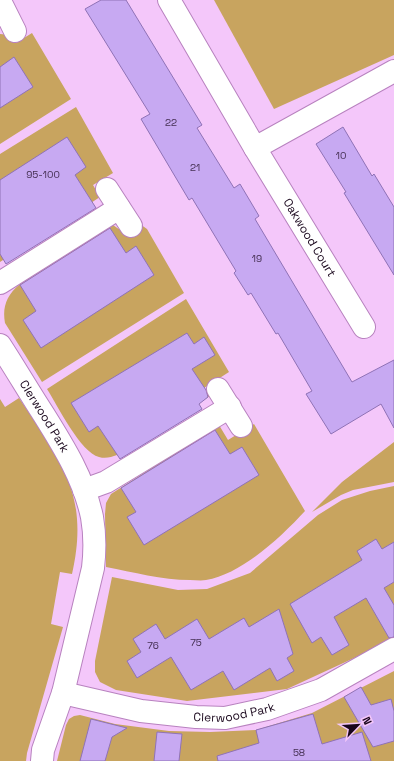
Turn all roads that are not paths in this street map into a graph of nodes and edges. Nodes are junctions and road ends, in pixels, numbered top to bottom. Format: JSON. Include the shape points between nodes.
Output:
{"nodes":[{"id":1,"x":169,"y":0,"type":"edge"},
{"id":2,"x":394,"y":71,"type":"edge"},
{"id":3,"x":255,"y":148,"type":"junction"},
{"id":4,"x":107,"y":189,"type":"dead end"},
{"id":5,"x":0,"y":282,"type":"edge"},
{"id":6,"x":364,"y":327,"type":"dead end"},
{"id":7,"x":0,"y":345,"type":"edge"},
{"id":8,"x":218,"y":389,"type":"dead end"},
{"id":9,"x":230,"y":407,"type":"junction"},
{"id":10,"x":241,"y":426,"type":"dead end"},
{"id":11,"x":84,"y":490,"type":"junction"},
{"id":12,"x":394,"y":650,"type":"edge"},
{"id":13,"x":63,"y":693,"type":"junction"},
{"id":14,"x":42,"y":761,"type":"edge"}],
"edges":[{"from":1,"to":3,"type":"street","name":"Oakwood Court"},
{"from":2,"to":3,"type":"street"},
{"from":3,"to":6,"type":"street","name":"Oakwood Court"},
{"from":4,"to":5,"type":"street","via":[[125,217]]},
{"from":7,"to":11,"type":"street","name":"Clerwood Park","via":[[61,444]]},
{"from":8,"to":9,"type":"street"},
{"from":9,"to":10,"type":"street"},
{"from":9,"to":11,"type":"street","via":[[106,482]]},
{"from":11,"to":13,"type":"street","name":"Clerwood Park","via":[[94,530],[93,568]]},
{"from":12,"to":13,"type":"street","name":"Clerwood Park","via":[[321,690],[267,709],[225,718],[141,711]]},
{"from":13,"to":14,"type":"street","name":"Clerwood Park"}]}
